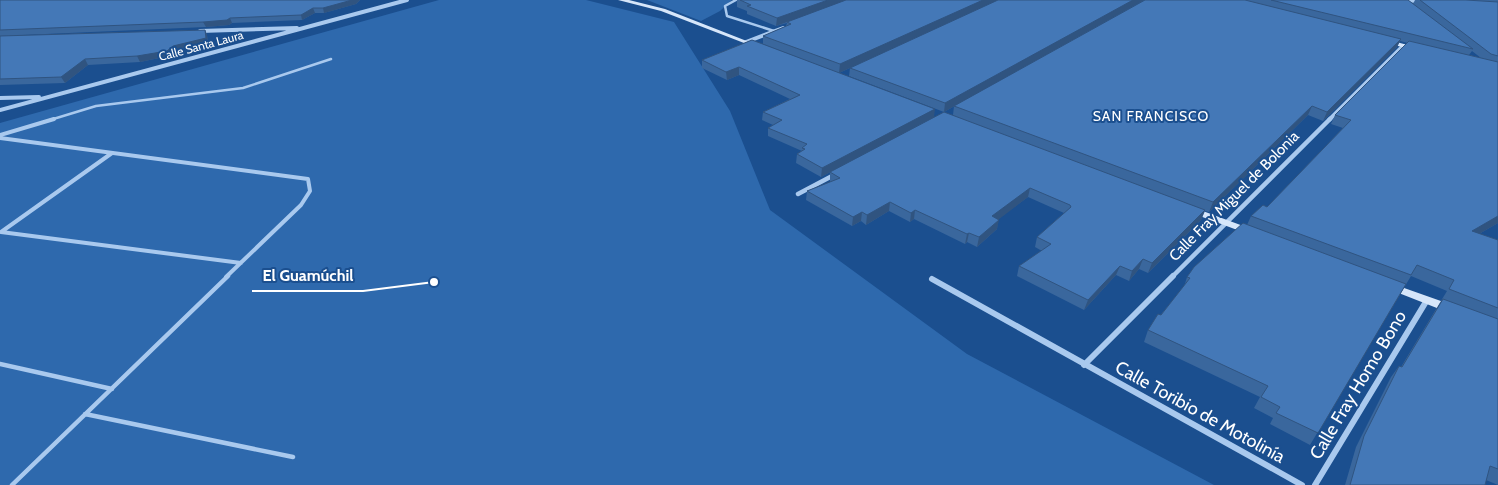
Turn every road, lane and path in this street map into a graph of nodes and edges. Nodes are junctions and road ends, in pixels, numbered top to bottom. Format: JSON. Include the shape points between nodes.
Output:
{"nodes":[{"id":1,"x":407,"y":0,"type":"edge"},
{"id":2,"x":621,"y":0,"type":"edge"},
{"id":3,"x":736,"y":0,"type":"edge"},
{"id":4,"x":1394,"y":0,"type":"edge"},
{"id":5,"x":1400,"y":0,"type":"edge"},
{"id":6,"x":1430,"y":2,"type":"edge"},
{"id":7,"x":1408,"y":6,"type":"edge"},
{"id":8,"x":792,"y":24,"type":"edge"},
{"id":9,"x":308,"y":27,"type":"junction"},
{"id":10,"x":198,"y":31,"type":"edge"},
{"id":11,"x":774,"y":31,"type":"junction"},
{"id":12,"x":1375,"y":39,"type":"edge"},
{"id":13,"x":746,"y":42,"type":"junction"},
{"id":14,"x":1403,"y":46,"type":"junction"},
{"id":15,"x":764,"y":49,"type":"edge"},
{"id":16,"x":1421,"y":50,"type":"edge"},
{"id":17,"x":332,"y":59,"type":"dead end"},
{"id":18,"x":48,"y":97,"type":"junction"},
{"id":19,"x":0,"y":98,"type":"edge"},
{"id":20,"x":0,"y":110,"type":"edge"},
{"id":21,"x":0,"y":137,"type":"edge"},
{"id":22,"x":112,"y":153,"type":"junction"},
{"id":23,"x":840,"y":172,"type":"edge"},
{"id":24,"x":798,"y":194,"type":"dead end"},
{"id":25,"x":1179,"y":206,"type":"edge"},
{"id":26,"x":1225,"y":222,"type":"junction"},
{"id":27,"x":0,"y":232,"type":"edge"},
{"id":28,"x":1262,"y":236,"type":"edge"},
{"id":29,"x":241,"y":263,"type":"junction"},
{"id":30,"x":932,"y":279,"type":"dead end"},
{"id":31,"x":1381,"y":282,"type":"edge"},
{"id":32,"x":1427,"y":300,"type":"junction"},
{"id":33,"x":1463,"y":313,"type":"edge"},
{"id":34,"x":0,"y":364,"type":"edge"},
{"id":35,"x":1084,"y":365,"type":"junction"},
{"id":36,"x":112,"y":389,"type":"junction"},
{"id":37,"x":85,"y":414,"type":"junction"},
{"id":38,"x":293,"y":458,"type":"dead end"},
{"id":39,"x":12,"y":485,"type":"edge"},
{"id":40,"x":1302,"y":485,"type":"edge"},
{"id":41,"x":1315,"y":485,"type":"edge"}],
"edges":[{"from":1,"to":9,"type":"street","name":"Calle Santa Laura"},
{"from":2,"to":13,"type":"street","via":[[663,10]]},
{"from":3,"to":11,"type":"lane","via":[[725,6],[727,16]]},
{"from":4,"to":5,"type":"street"},
{"from":5,"to":6,"type":"street"},
{"from":5,"to":7,"type":"street"},
{"from":8,"to":11,"type":"street"},
{"from":9,"to":10,"type":"street"},
{"from":9,"to":18,"type":"street","name":"Calle Santa Laura"},
{"from":11,"to":13,"type":"street"},
{"from":12,"to":14,"type":"street"},
{"from":13,"to":15,"type":"street"},
{"from":14,"to":16,"type":"street"},
{"from":14,"to":26,"type":"street","name":"Calle Fray Miguel de Bolonia"},
{"from":17,"to":21,"type":"lane","via":[[243,88],[96,106]]},
{"from":18,"to":19,"type":"street"},
{"from":18,"to":20,"type":"street","name":"Calle Santa Laura"},
{"from":21,"to":22,"type":"lane"},
{"from":22,"to":27,"type":"lane"},
{"from":22,"to":29,"type":"lane","via":[[308,179],[310,191],[301,205]]},
{"from":23,"to":24,"type":"street"},
{"from":25,"to":26,"type":"street"},
{"from":26,"to":28,"type":"street"},
{"from":26,"to":35,"type":"street","name":"Calle Fray Miguel de Bolonia"},
{"from":27,"to":29,"type":"lane"},
{"from":29,"to":36,"type":"lane"},
{"from":30,"to":35,"type":"street","name":"Calle Toribio de Motolinía"},
{"from":31,"to":32,"type":"street"},
{"from":32,"to":33,"type":"street"},
{"from":32,"to":41,"type":"street","name":"Calle Fray Homo Bono"},
{"from":34,"to":36,"type":"lane"},
{"from":35,"to":40,"type":"street","name":"Calle Toribio de Motolinía"},
{"from":36,"to":37,"type":"lane"},
{"from":37,"to":38,"type":"lane"},
{"from":37,"to":39,"type":"lane"}]}
